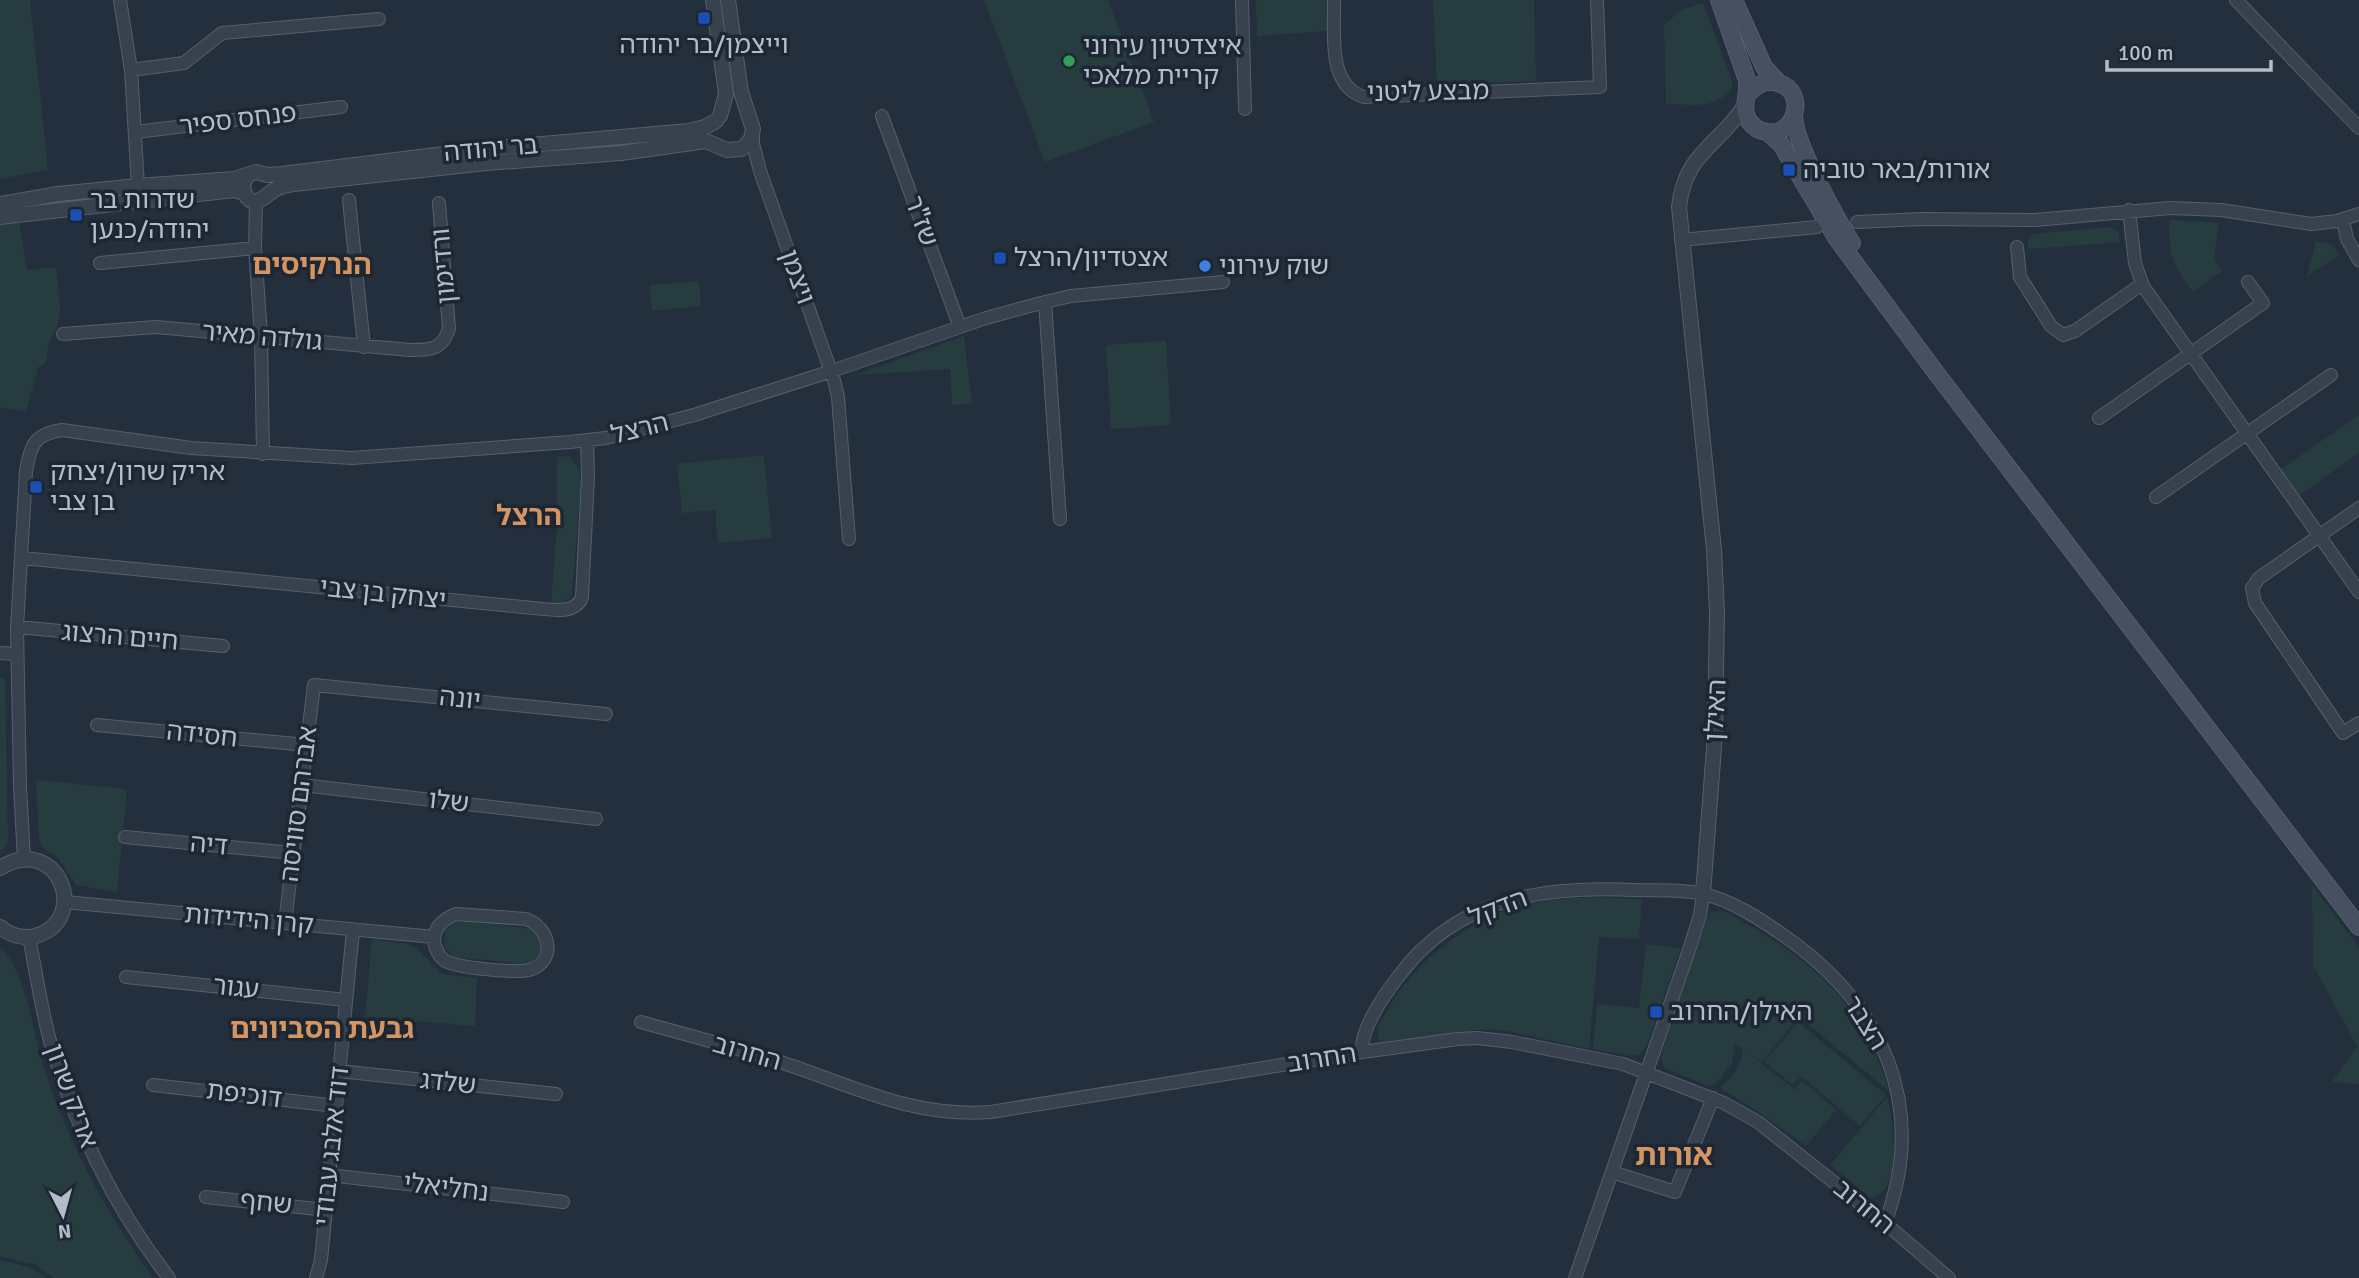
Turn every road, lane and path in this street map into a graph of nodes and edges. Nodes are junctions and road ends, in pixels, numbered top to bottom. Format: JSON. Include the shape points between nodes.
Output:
{"nodes":[{"id":1,"x":120,"y":0,"type":"edge"},
{"id":2,"x":713,"y":0,"type":"edge"},
{"id":3,"x":728,"y":0,"type":"edge"},
{"id":4,"x":1242,"y":0,"type":"edge"},
{"id":5,"x":1334,"y":0,"type":"edge"},
{"id":6,"x":1597,"y":0,"type":"edge"},
{"id":7,"x":1719,"y":0,"type":"edge"},
{"id":8,"x":1734,"y":0,"type":"edge"},
{"id":9,"x":2236,"y":0,"type":"edge"},
{"id":10,"x":379,"y":19,"type":"dead end"},
{"id":11,"x":131,"y":69,"type":"junction"},
{"id":12,"x":1779,"y":83,"type":"junction"},
{"id":13,"x":1747,"y":99,"type":"junction"},
{"id":14,"x":341,"y":107,"type":"dead end"},
{"id":15,"x":1245,"y":109,"type":"dead end"},
{"id":16,"x":882,"y":116,"type":"dead end"},
{"id":17,"x":1794,"y":116,"type":"junction"},
{"id":18,"x":718,"y":119,"type":"junction"},
{"id":19,"x":752,"y":126,"type":"junction"},
{"id":20,"x":2359,"y":128,"type":"edge"},
{"id":21,"x":1762,"y":130,"type":"junction"},
{"id":22,"x":136,"y":132,"type":"junction"},
{"id":23,"x":1720,"y":137,"type":"junction"},
{"id":24,"x":728,"y":149,"type":"junction"},
{"id":25,"x":265,"y":174,"type":"junction"},
{"id":26,"x":247,"y":176,"type":"junction"},
{"id":27,"x":763,"y":182,"type":"junction"},
{"id":28,"x":138,"y":186,"type":"junction"},
{"id":29,"x":271,"y":192,"type":"junction"},
{"id":30,"x":250,"y":197,"type":"junction"},
{"id":31,"x":349,"y":200,"type":"dead end"},
{"id":32,"x":439,"y":203,"type":"dead end"},
{"id":33,"x":0,"y":204,"type":"edge"},
{"id":34,"x":2129,"y":210,"type":"junction"},
{"id":35,"x":2359,"y":214,"type":"edge"},
{"id":36,"x":0,"y":217,"type":"edge"},
{"id":37,"x":2343,"y":220,"type":"junction"},
{"id":38,"x":1857,"y":222,"type":"dead end"},
{"id":39,"x":1816,"y":227,"type":"dead end"},
{"id":40,"x":1681,"y":240,"type":"junction"},
{"id":41,"x":2017,"y":247,"type":"dead end"},
{"id":42,"x":255,"y":248,"type":"junction"},
{"id":43,"x":2359,"y":260,"type":"edge"},
{"id":44,"x":100,"y":263,"type":"dead end"},
{"id":45,"x":1223,"y":282,"type":"dead end"},
{"id":46,"x":2248,"y":282,"type":"dead end"},
{"id":47,"x":2142,"y":284,"type":"junction"},
{"id":48,"x":1045,"y":302,"type":"junction"},
{"id":49,"x":960,"y":327,"type":"junction"},
{"id":50,"x":449,"y":328,"type":"joint"},
{"id":51,"x":63,"y":334,"type":"dead end"},
{"id":52,"x":261,"y":336,"type":"junction"},
{"id":53,"x":364,"y":347,"type":"junction"},
{"id":54,"x":2190,"y":354,"type":"junction"},
{"id":55,"x":832,"y":371,"type":"junction"},
{"id":56,"x":1937,"y":374,"type":"junction"},
{"id":57,"x":2331,"y":375,"type":"dead end"},
{"id":58,"x":2099,"y":418,"type":"dead end"},
{"id":59,"x":2246,"y":434,"type":"junction"},
{"id":60,"x":587,"y":440,"type":"junction"},
{"id":61,"x":263,"y":454,"type":"junction"},
{"id":62,"x":2156,"y":497,"type":"dead end"},
{"id":63,"x":2359,"y":508,"type":"edge"},
{"id":64,"x":1060,"y":519,"type":"dead end"},
{"id":65,"x":2319,"y":537,"type":"junction"},
{"id":66,"x":849,"y":539,"type":"dead end"},
{"id":67,"x":22,"y":558,"type":"junction"},
{"id":68,"x":2359,"y":592,"type":"edge"},
{"id":69,"x":17,"y":627,"type":"junction"},
{"id":70,"x":223,"y":646,"type":"dead end"},
{"id":71,"x":0,"y":653,"type":"edge"},
{"id":72,"x":17,"y":654,"type":"junction"},
{"id":73,"x":314,"y":685,"type":"joint"},
{"id":74,"x":606,"y":714,"type":"dead end"},
{"id":75,"x":2359,"y":723,"type":"edge"},
{"id":76,"x":97,"y":724,"type":"dead end"},
{"id":77,"x":306,"y":746,"type":"junction"},
{"id":78,"x":302,"y":785,"type":"junction"},
{"id":79,"x":596,"y":819,"type":"dead end"},
{"id":80,"x":125,"y":837,"type":"dead end"},
{"id":81,"x":293,"y":853,"type":"junction"},
{"id":82,"x":24,"y":859,"type":"junction"},
{"id":83,"x":0,"y":868,"type":"edge"},
{"id":84,"x":1703,"y":894,"type":"junction"},
{"id":85,"x":65,"y":902,"type":"junction"},
{"id":86,"x":285,"y":923,"type":"junction"},
{"id":87,"x":2359,"y":926,"type":"edge"},
{"id":88,"x":0,"y":927,"type":"edge"},
{"id":89,"x":353,"y":930,"type":"junction"},
{"id":90,"x":29,"y":937,"type":"junction"},
{"id":91,"x":434,"y":937,"type":"junction"},
{"id":92,"x":126,"y":977,"type":"dead end"},
{"id":93,"x":346,"y":1000,"type":"junction"},
{"id":94,"x":641,"y":1022,"type":"dead end"},
{"id":95,"x":1362,"y":1052,"type":"junction"},
{"id":96,"x":339,"y":1071,"type":"junction"},
{"id":97,"x":1647,"y":1071,"type":"junction"},
{"id":98,"x":153,"y":1085,"type":"dead end"},
{"id":99,"x":556,"y":1094,"type":"dead end"},
{"id":100,"x":1713,"y":1098,"type":"junction"},
{"id":101,"x":336,"y":1106,"type":"junction"},
{"id":102,"x":1612,"y":1172,"type":"junction"},
{"id":103,"x":329,"y":1175,"type":"junction"},
{"id":104,"x":206,"y":1197,"type":"dead end"},
{"id":105,"x":563,"y":1202,"type":"dead end"},
{"id":106,"x":326,"y":1210,"type":"junction"},
{"id":107,"x":1885,"y":1223,"type":"junction"},
{"id":108,"x":169,"y":1278,"type":"edge"},
{"id":109,"x":316,"y":1278,"type":"edge"},
{"id":110,"x":1576,"y":1278,"type":"edge"},
{"id":111,"x":1949,"y":1278,"type":"edge"}],
"edges":[{"from":1,"to":11,"type":"street"},
{"from":2,"to":18,"type":"street","via":[[726,94]]},
{"from":3,"to":19,"type":"street","name":"ויצמן","via":[[741,92]]},
{"from":4,"to":15,"type":"street"},
{"from":5,"to":6,"type":"street","name":"מבצע ליטני","via":[[1336,62],[1343,82],[1364,97],[1601,87]]},
{"from":7,"to":13,"type":"main road","via":[[1739,54]]},
{"from":8,"to":12,"type":"main road","via":[[1764,67]]},
{"from":9,"to":20,"type":"street"},
{"from":10,"to":11,"type":"street","via":[[222,33],[184,63]]},
{"from":11,"to":22,"type":"street"},
{"from":12,"to":13,"type":"main road","via":[[1763,82]]},
{"from":12,"to":17,"type":"main road","via":[[1792,93]]},
{"from":13,"to":21,"type":"main road","via":[[1747,118]]},
{"from":13,"to":23,"type":"street","name":"האילן"},
{"from":14,"to":22,"type":"street","name":"פנחס ספיר"},
{"from":16,"to":49,"type":"street","name":"שז\"ר"},
{"from":17,"to":21,"type":"main road","via":[[1784,129]]},
{"from":17,"to":56,"type":"main road","via":[[1804,151],[1846,233]]},
{"from":18,"to":19,"type":"street","via":[[733,111]]},
{"from":18,"to":24,"type":"street","via":[[714,135]]},
{"from":18,"to":25,"type":"street","name":"בר יהודה","via":[[689,131]]},
{"from":19,"to":24,"type":"street","via":[[747,145]]},
{"from":19,"to":27,"type":"street","name":"ויצמן"},
{"from":21,"to":23,"type":"street","name":"האילן","via":[[1745,127]]},
{"from":21,"to":56,"type":"main road","via":[[1781,144],[1837,239]]},
{"from":22,"to":28,"type":"street"},
{"from":23,"to":40,"type":"street","name":"האילן","via":[[1699,156],[1683,182]]},
{"from":24,"to":27,"type":"street","name":"ויצמן","via":[[746,159]]},
{"from":24,"to":29,"type":"street","name":"בר יהודה","via":[[706,141],[293,184]]},
{"from":25,"to":26,"type":"street"},
{"from":25,"to":29,"type":"street","via":[[271,180]]},
{"from":26,"to":28,"type":"street"},
{"from":26,"to":30,"type":"street","via":[[243,184]]},
{"from":27,"to":55,"type":"street","name":"ויצמן"},
{"from":28,"to":33,"type":"street"},
{"from":29,"to":30,"type":"street","via":[[265,199]]},
{"from":30,"to":36,"type":"street","via":[[234,190]]},
{"from":30,"to":42,"type":"street"},
{"from":31,"to":53,"type":"street"},
{"from":32,"to":50,"type":"street","name":"ורדימון"},
{"from":34,"to":37,"type":"street","via":[[2208,209],[2311,224]]},
{"from":34,"to":38,"type":"street","via":[[2032,220]]},
{"from":34,"to":47,"type":"street"},
{"from":35,"to":37,"type":"street"},
{"from":37,"to":43,"type":"street"},
{"from":39,"to":40,"type":"street"},
{"from":40,"to":84,"type":"street","name":"האילן","via":[[1717,599],[1716,722]]},
{"from":41,"to":47,"type":"street","via":[[2020,278],[2050,326],[2063,335]]},
{"from":42,"to":44,"type":"street"},
{"from":42,"to":52,"type":"street"},
{"from":45,"to":48,"type":"street","name":"הרצל"},
{"from":46,"to":54,"type":"street","via":[[2263,303]]},
{"from":47,"to":54,"type":"street"},
{"from":48,"to":49,"type":"street","name":"הרצל"},
{"from":48,"to":64,"type":"street"},
{"from":49,"to":55,"type":"street","name":"הרצל"},
{"from":50,"to":53,"type":"street","name":"גולדה מאיר","via":[[446,340],[424,350]]},
{"from":51,"to":52,"type":"street","name":"גולדה מאיר","via":[[156,327]]},
{"from":52,"to":53,"type":"street","name":"גולדה מאיר"},
{"from":52,"to":61,"type":"street"},
{"from":54,"to":58,"type":"street"},
{"from":54,"to":59,"type":"street"},
{"from":55,"to":60,"type":"street","name":"הרצל","via":[[694,415]]},
{"from":55,"to":66,"type":"street","name":"ויצמן"},
{"from":56,"to":87,"type":"main road"},
{"from":57,"to":59,"type":"street"},
{"from":59,"to":62,"type":"street"},
{"from":59,"to":65,"type":"street"},
{"from":60,"to":61,"type":"street","name":"הרצל","via":[[352,458]]},
{"from":60,"to":67,"type":"street","name":"יצחק בן צבי","via":[[582,597],[571,609]]},
{"from":61,"to":67,"type":"street","name":"הרצל","via":[[62,430],[41,436],[29,454]]},
{"from":63,"to":65,"type":"street"},
{"from":65,"to":68,"type":"street"},
{"from":65,"to":75,"type":"street","via":[[2259,578],[2252,596],[2343,733]]},
{"from":67,"to":69,"type":"street"},
{"from":69,"to":70,"type":"street","name":"חיים הרצוג"},
{"from":69,"to":72,"type":"street"},
{"from":71,"to":72,"type":"street"},
{"from":72,"to":82,"type":"street"},
{"from":73,"to":74,"type":"street","name":"יונה"},
{"from":73,"to":77,"type":"street","name":"אברהם סוויסה"},
{"from":76,"to":77,"type":"street","name":"חסידה"},
{"from":77,"to":78,"type":"street","name":"אברהם סוויסה"},
{"from":78,"to":79,"type":"street","name":"שלו"},
{"from":78,"to":81,"type":"street","name":"אברהם סוויסה"},
{"from":80,"to":81,"type":"street","name":"דיה"},
{"from":81,"to":86,"type":"street","name":"אברהם סוויסה"},
{"from":82,"to":83,"type":"street"},
{"from":82,"to":85,"type":"street","via":[[38,861],[59,876]]},
{"from":84,"to":95,"type":"street","name":"הדקל","via":[[1575,889],[1528,895],[1484,908],[1438,935],[1414,956],[1367,1027]]},
{"from":84,"to":97,"type":"street","name":"האילן"},
{"from":84,"to":107,"type":"street","name":"הצבר","via":[[1757,918],[1805,951],[1869,1022],[1895,1080],[1903,1133],[1899,1180]]},
{"from":85,"to":86,"type":"street","name":"קרן הידידות"},
{"from":85,"to":90,"type":"street","via":[[57,922]]},
{"from":86,"to":89,"type":"street","name":"קרן הידידות"},
{"from":88,"to":90,"type":"street"},
{"from":89,"to":91,"type":"street","name":"קרן הידידות"},
{"from":89,"to":93,"type":"street","name":"דוד אלבג עבודי"},
{"from":90,"to":108,"type":"street","name":"אריק שרון","via":[[50,1040],[84,1136],[124,1213]]},
{"from":91,"to":91,"type":"street","via":[[438,954],[451,964],[521,971],[537,966],[548,943],[545,934],[526,919],[464,914],[447,917]]},
{"from":92,"to":93,"type":"street","name":"עגור"},
{"from":93,"to":96,"type":"street","name":"דוד אלבג עבודי"},
{"from":94,"to":95,"type":"street","name":"החרוב","via":[[778,1061],[896,1103],[955,1113],[991,1112]]},
{"from":95,"to":97,"type":"street","name":"החרוב","via":[[1458,1039],[1494,1039]]},
{"from":96,"to":99,"type":"street","name":"שלדג"},
{"from":96,"to":101,"type":"street","name":"דוד אלבג עבודי"},
{"from":97,"to":100,"type":"street","name":"החרוב"},
{"from":97,"to":102,"type":"street","name":"האילן"},
{"from":98,"to":101,"type":"street","name":"דוכיפת"},
{"from":100,"to":102,"type":"street","via":[[1675,1192]]},
{"from":100,"to":107,"type":"street","name":"החרוב","via":[[1758,1122]]},
{"from":101,"to":103,"type":"street","name":"דוד אלבג עבודי"},
{"from":102,"to":110,"type":"street","name":"האילן"},
{"from":103,"to":105,"type":"street","name":"נחליאלי"},
{"from":103,"to":106,"type":"street","name":"דוד אלבג עבודי"},
{"from":104,"to":106,"type":"street","name":"שחף"},
{"from":106,"to":109,"type":"street","name":"דוד אלבג עבודי"},
{"from":107,"to":111,"type":"street","name":"החרוב"}]}
